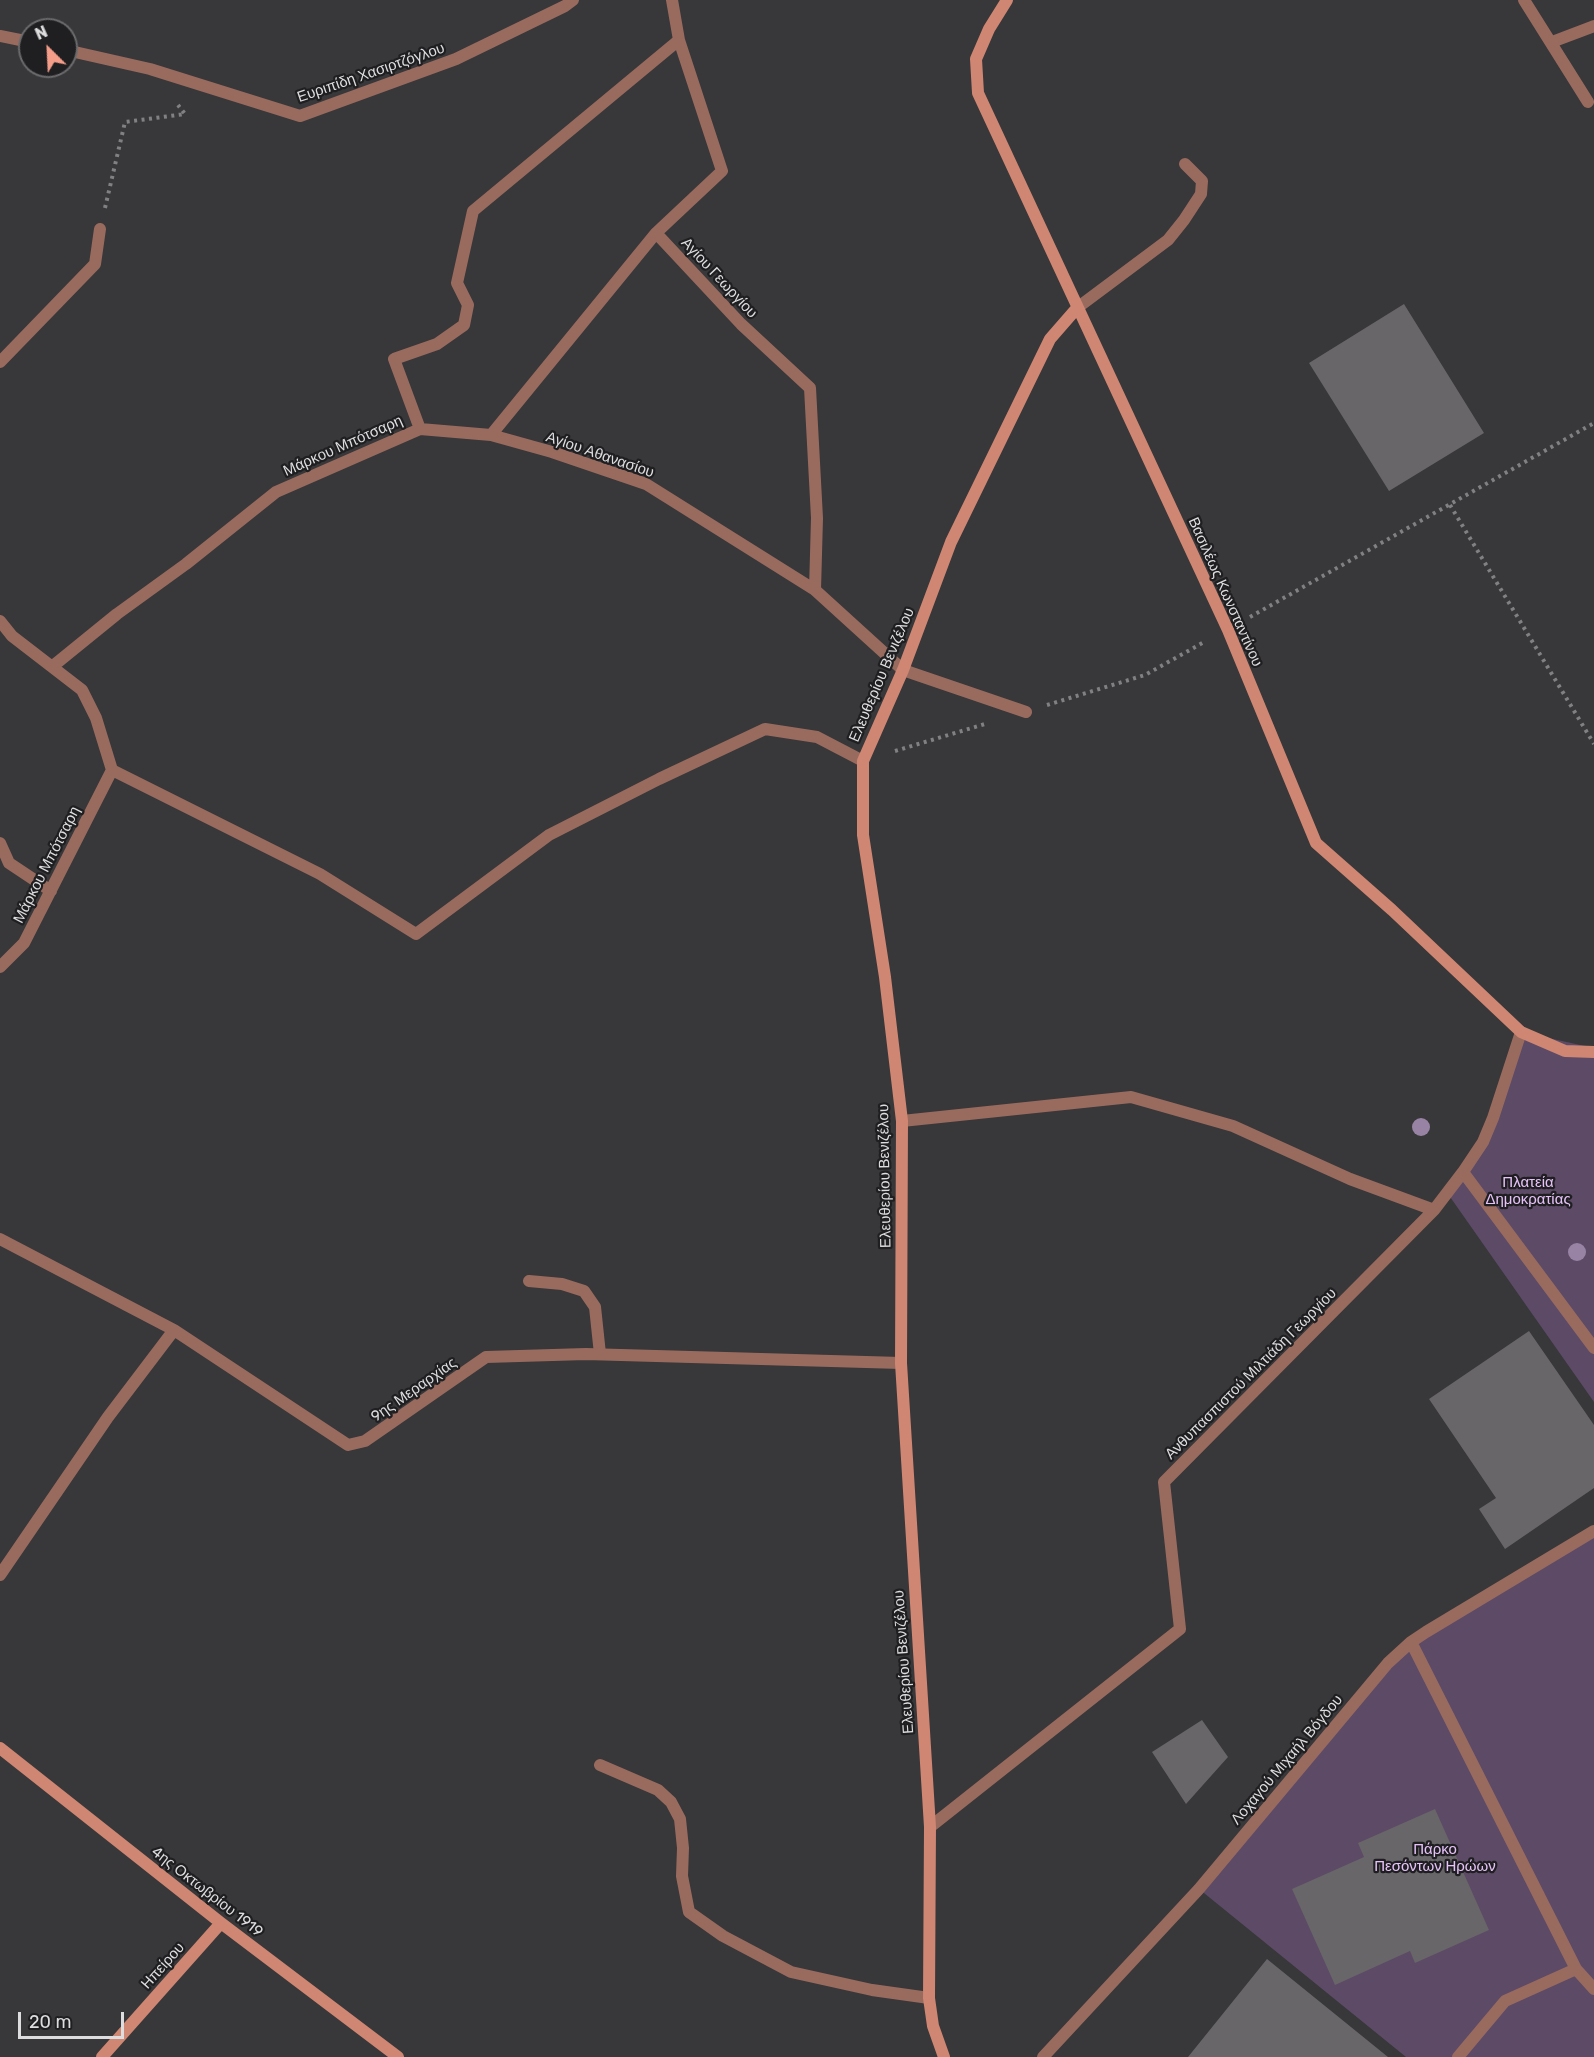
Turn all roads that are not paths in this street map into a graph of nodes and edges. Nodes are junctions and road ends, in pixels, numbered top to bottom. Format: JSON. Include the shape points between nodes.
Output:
{"nodes":[{"id":1,"x":573,"y":0,"type":"edge"},
{"id":2,"x":672,"y":0,"type":"edge"},
{"id":3,"x":1007,"y":0,"type":"edge"},
{"id":4,"x":1524,"y":0,"type":"edge"},
{"id":5,"x":1594,"y":26,"type":"edge"},
{"id":6,"x":0,"y":36,"type":"edge"},
{"id":7,"x":18,"y":40,"type":"edge"},
{"id":8,"x":679,"y":40,"type":"junction"},
{"id":9,"x":1552,"y":42,"type":"junction"},
{"id":10,"x":78,"y":53,"type":"edge"},
{"id":11,"x":1588,"y":102,"type":"dead end"},
{"id":12,"x":1185,"y":164,"type":"dead end"},
{"id":13,"x":100,"y":229,"type":"road end"},
{"id":14,"x":656,"y":233,"type":"junction"},
{"id":15,"x":1077,"y":308,"type":"junction"},
{"id":16,"x":0,"y":362,"type":"edge"},
{"id":17,"x":420,"y":429,"type":"junction"},
{"id":18,"x":490,"y":435,"type":"junction"},
{"id":19,"x":815,"y":590,"type":"junction"},
{"id":20,"x":0,"y":621,"type":"edge"},
{"id":21,"x":54,"y":666,"type":"junction"},
{"id":22,"x":903,"y":670,"type":"junction"},
{"id":23,"x":1026,"y":712,"type":"dead end"},
{"id":24,"x":862,"y":761,"type":"junction"},
{"id":25,"x":112,"y":770,"type":"junction"},
{"id":26,"x":0,"y":843,"type":"edge"},
{"id":27,"x":51,"y":891,"type":"junction"},
{"id":28,"x":0,"y":967,"type":"edge"},
{"id":29,"x":1521,"y":1032,"type":"junction"},
{"id":30,"x":1594,"y":1052,"type":"edge"},
{"id":31,"x":902,"y":1121,"type":"junction"},
{"id":32,"x":1463,"y":1172,"type":"junction"},
{"id":33,"x":1434,"y":1210,"type":"junction"},
{"id":34,"x":0,"y":1239,"type":"edge"},
{"id":35,"x":529,"y":1281,"type":"dead end"},
{"id":36,"x":174,"y":1330,"type":"junction"},
{"id":37,"x":1594,"y":1348,"type":"edge"},
{"id":38,"x":600,"y":1354,"type":"junction"},
{"id":39,"x":901,"y":1363,"type":"junction"},
{"id":40,"x":1594,"y":1531,"type":"edge"},
{"id":41,"x":0,"y":1575,"type":"edge"},
{"id":42,"x":1411,"y":1642,"type":"junction"},
{"id":43,"x":0,"y":1748,"type":"edge"},
{"id":44,"x":600,"y":1765,"type":"dead end"},
{"id":45,"x":930,"y":1827,"type":"junction"},
{"id":46,"x":221,"y":1923,"type":"junction"},
{"id":47,"x":1576,"y":1969,"type":"junction"},
{"id":48,"x":1594,"y":1989,"type":"edge"},
{"id":49,"x":929,"y":1998,"type":"junction"},
{"id":50,"x":102,"y":2057,"type":"edge"},
{"id":51,"x":398,"y":2057,"type":"edge"},
{"id":52,"x":944,"y":2057,"type":"edge"},
{"id":53,"x":1043,"y":2057,"type":"edge"},
{"id":54,"x":1458,"y":2057,"type":"edge"}],
"edges":[{"from":1,"to":10,"type":"street","name":"Ευριπίδη Χασιρτζόγλου","via":[[456,59],[300,116],[150,69]]},
{"from":2,"to":8,"type":"street"},
{"from":3,"to":15,"type":"street","name":"Βασιλέως Κωνσταντίνου","via":[[988,29],[976,59],[978,93]]},
{"from":4,"to":9,"type":"street"},
{"from":5,"to":9,"type":"street"},
{"from":6,"to":7,"type":"street"},
{"from":8,"to":14,"type":"street","via":[[723,171]]},
{"from":8,"to":17,"type":"street","name":"Μάρκου Μπότσαρη","via":[[473,211],[457,283],[468,305],[464,325],[437,344],[394,360]]},
{"from":9,"to":11,"type":"street"},
{"from":12,"to":15,"type":"street","via":[[1202,181],[1202,194],[1184,220],[1168,240]]},
{"from":13,"to":16,"type":"street","via":[[95,264]]},
{"from":14,"to":18,"type":"street"},
{"from":14,"to":19,"type":"street","name":"Αγίου Γεωργίου","via":[[741,324],[810,388],[817,518]]},
{"from":15,"to":22,"type":"street","name":"Ελευθερίου Βενιζέλου","via":[[1050,339],[951,542]]},
{"from":15,"to":29,"type":"street","name":"Βασιλέως Κωνσταντίνου","via":[[1228,630],[1316,843]]},
{"from":17,"to":18,"type":"street","name":"Αγίου Αθανασίου"},
{"from":17,"to":21,"type":"street","name":"Μάρκου Μπότσαρη","via":[[276,492]]},
{"from":18,"to":19,"type":"street","name":"Αγίου Αθανασίου","via":[[646,484]]},
{"from":19,"to":22,"type":"street","name":"Αγίου Αθανασίου"},
{"from":20,"to":21,"type":"street","via":[[12,636]]},
{"from":21,"to":25,"type":"street","via":[[82,690],[96,718]]},
{"from":22,"to":23,"type":"street"},
{"from":22,"to":24,"type":"street","name":"Ελευθερίου Βενιζέλου"},
{"from":24,"to":25,"type":"street","via":[[817,737],[765,729],[549,835],[416,934],[320,874]]},
{"from":24,"to":31,"type":"street","name":"Ελευθερίου Βενιζέλου","via":[[863,835]]},
{"from":25,"to":27,"type":"street","name":"Μάρκου Μπότσαρη"},
{"from":26,"to":27,"type":"street","via":[[9,863]]},
{"from":27,"to":28,"type":"street","name":"Μάρκου Μπότσαρη","via":[[24,943]]},
{"from":29,"to":30,"type":"street","name":"Βασιλέως Κωνσταντίνου","via":[[1565,1051]]},
{"from":29,"to":32,"type":"street","via":[[1493,1118]]},
{"from":31,"to":33,"type":"street","via":[[1131,1097],[1233,1126],[1350,1179]]},
{"from":31,"to":39,"type":"street","name":"Ελευθερίου Βενιζέλου"},
{"from":32,"to":33,"type":"street"},
{"from":32,"to":37,"type":"street"},
{"from":33,"to":45,"type":"street","name":"Ανθυπασπιστού Μιλτιάδη Γεωργίου","via":[[1164,1482],[1180,1629]]},
{"from":34,"to":36,"type":"street","name":"9ης Μεραρχίας"},
{"from":35,"to":38,"type":"street","via":[[584,1291],[595,1307]]},
{"from":36,"to":38,"type":"street","name":"9ης Μεραρχίας","via":[[348,1445],[366,1442],[486,1357]]},
{"from":36,"to":41,"type":"street","via":[[108,1417]]},
{"from":38,"to":39,"type":"street","name":"9ης Μεραρχίας"},
{"from":39,"to":45,"type":"street","name":"Ελευθερίου Βενιζέλου"},
{"from":40,"to":42,"type":"street","name":"Λοχαγού Μιχαήλ Βόγδου"},
{"from":42,"to":47,"type":"street"},
{"from":42,"to":53,"type":"street","name":"Λοχαγού Μιχαήλ Βόγδου","via":[[1388,1663],[1199,1889]]},
{"from":43,"to":46,"type":"street","name":"4ης Οκτωβρίου 1919"},
{"from":44,"to":49,"type":"street","via":[[658,1790],[670,1802],[680,1819],[688,1912],[723,1936],[791,1972]]},
{"from":45,"to":49,"type":"street","name":"Ελευθερίου Βενιζέλου"},
{"from":46,"to":50,"type":"street","name":"Ηπείρου"},
{"from":46,"to":51,"type":"street","name":"4ης Οκτωβρίου 1919"},
{"from":47,"to":48,"type":"street"},
{"from":47,"to":54,"type":"street","via":[[1505,2001]]},
{"from":49,"to":52,"type":"street","name":"Ελευθερίου Βενιζέλου","via":[[933,2026]]}]}
